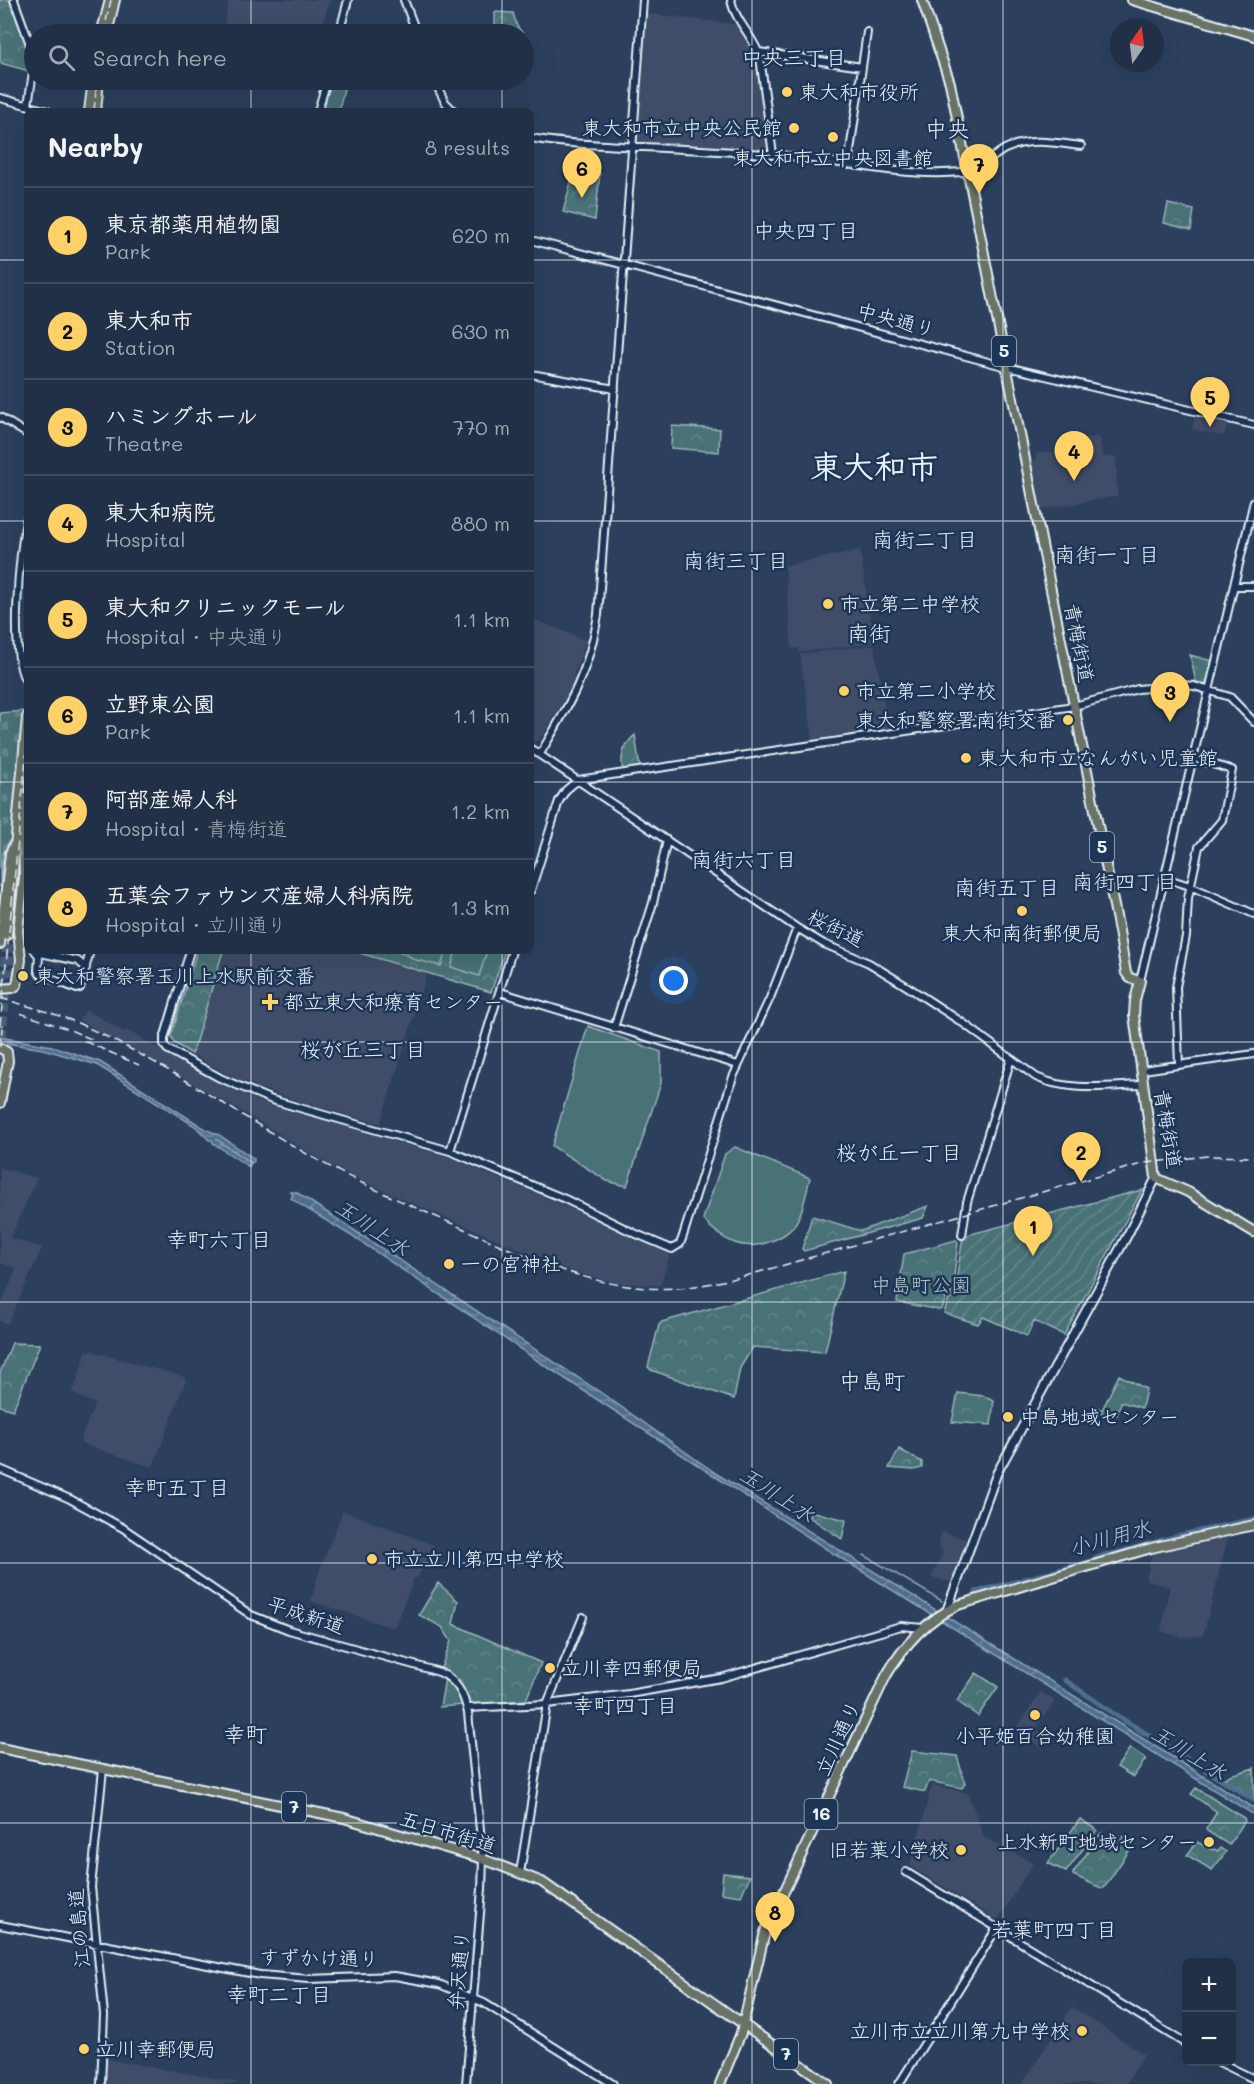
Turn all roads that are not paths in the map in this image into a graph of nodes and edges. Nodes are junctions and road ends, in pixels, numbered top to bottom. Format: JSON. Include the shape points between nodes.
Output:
{"nodes":[{"id":1,"x":14,"y":0,"type":"edge"},
{"id":2,"x":110,"y":0,"type":"edge"},
{"id":3,"x":115,"y":0,"type":"edge"},
{"id":4,"x":348,"y":0,"type":"edge"},
{"id":5,"x":404,"y":0,"type":"edge"},
{"id":6,"x":644,"y":0,"type":"edge"},
{"id":7,"x":732,"y":0,"type":"edge"},
{"id":8,"x":922,"y":0,"type":"edge"},
{"id":9,"x":1132,"y":0,"type":"edge"},
{"id":10,"x":104,"y":24,"type":"edge"},
{"id":11,"x":109,"y":24,"type":"edge"},
{"id":12,"x":342,"y":24,"type":"edge"},
{"id":13,"x":413,"y":24,"type":"edge"},
{"id":14,"x":24,"y":28,"type":"edge"},
{"id":15,"x":867,"y":32,"type":"dead end"},
{"id":16,"x":1254,"y":36,"type":"edge"},
{"id":17,"x":759,"y":52,"type":"junction"},
{"id":18,"x":862,"y":67,"type":"junction"},
{"id":19,"x":30,"y":90,"type":"edge"},
{"id":20,"x":92,"y":90,"type":"edge"},
{"id":21,"x":98,"y":90,"type":"edge"},
{"id":22,"x":324,"y":90,"type":"edge"},
{"id":23,"x":439,"y":90,"type":"edge"},
{"id":24,"x":0,"y":98,"type":"edge"},
{"id":25,"x":28,"y":105,"type":"junction"},
{"id":26,"x":38,"y":108,"type":"edge"},
{"id":27,"x":89,"y":108,"type":"edge"},
{"id":28,"x":96,"y":108,"type":"edge"},
{"id":29,"x":319,"y":108,"type":"edge"},
{"id":30,"x":450,"y":108,"type":"edge"},
{"id":31,"x":534,"y":138,"type":"edge"},
{"id":32,"x":633,"y":146,"type":"junction"},
{"id":33,"x":1081,"y":146,"type":"dead end"},
{"id":34,"x":773,"y":154,"type":"junction"},
{"id":35,"x":848,"y":165,"type":"junction"},
{"id":36,"x":968,"y":171,"type":"junction"},
{"id":37,"x":534,"y":241,"type":"edge"},
{"id":38,"x":624,"y":265,"type":"junction"},
{"id":39,"x":1007,"y":367,"type":"junction"},
{"id":40,"x":534,"y":375,"type":"edge"},
{"id":41,"x":615,"y":389,"type":"junction"},
{"id":42,"x":0,"y":417,"type":"edge"},
{"id":43,"x":1254,"y":425,"type":"edge"},
{"id":44,"x":24,"y":432,"type":"edge"},
{"id":45,"x":1254,"y":501,"type":"edge"},
{"id":46,"x":24,"y":529,"type":"edge"},
{"id":47,"x":1234,"y":586,"type":"junction"},
{"id":48,"x":1254,"y":586,"type":"edge"},
{"id":49,"x":24,"y":677,"type":"edge"},
{"id":50,"x":1210,"y":691,"type":"junction"},
{"id":51,"x":1074,"y":706,"type":"junction"},
{"id":52,"x":1254,"y":722,"type":"edge"},
{"id":53,"x":534,"y":751,"type":"edge"},
{"id":54,"x":540,"y":754,"type":"junction"},
{"id":55,"x":1193,"y":758,"type":"junction"},
{"id":56,"x":24,"y":775,"type":"edge"},
{"id":57,"x":578,"y":780,"type":"junction"},
{"id":58,"x":24,"y":822,"type":"edge"},
{"id":59,"x":23,"y":831,"type":"junction"},
{"id":60,"x":17,"y":840,"type":"junction"},
{"id":61,"x":667,"y":840,"type":"junction"},
{"id":62,"x":1165,"y":878,"type":"junction"},
{"id":63,"x":534,"y":880,"type":"edge"},
{"id":64,"x":1190,"y":885,"type":"junction"},
{"id":65,"x":1254,"y":914,"type":"edge"},
{"id":66,"x":797,"y":928,"type":"junction"},
{"id":67,"x":0,"y":944,"type":"tunnel mouth"},
{"id":68,"x":23,"y":948,"type":"edge"},
{"id":69,"x":38,"y":954,"type":"edge"},
{"id":70,"x":45,"y":954,"type":"joint"},
{"id":71,"x":89,"y":954,"type":"edge"},
{"id":72,"x":189,"y":954,"type":"edge"},
{"id":73,"x":511,"y":954,"type":"edge"},
{"id":74,"x":39,"y":960,"type":"junction"},
{"id":75,"x":79,"y":961,"type":"junction"},
{"id":76,"x":86,"y":968,"type":"junction"},
{"id":77,"x":1140,"y":981,"type":"junction"},
{"id":78,"x":0,"y":989,"type":"edge"},
{"id":79,"x":500,"y":992,"type":"junction"},
{"id":80,"x":614,"y":1028,"type":"junction"},
{"id":81,"x":0,"y":1048,"type":"edge"},
{"id":82,"x":1254,"y":1054,"type":"edge"},
{"id":83,"x":1011,"y":1059,"type":"junction"},
{"id":84,"x":738,"y":1065,"type":"junction"},
{"id":85,"x":1179,"y":1065,"type":"junction"},
{"id":86,"x":1143,"y":1070,"type":"junction"},
{"id":87,"x":1143,"y":1085,"type":"junction"},
{"id":88,"x":0,"y":1103,"type":"edge"},
{"id":89,"x":450,"y":1151,"type":"junction"},
{"id":90,"x":1156,"y":1178,"type":"junction"},
{"id":91,"x":1254,"y":1232,"type":"edge"},
{"id":92,"x":962,"y":1235,"type":"dead end"},
{"id":93,"x":0,"y":1469,"type":"edge"},
{"id":94,"x":1254,"y":1525,"type":"edge"},
{"id":95,"x":946,"y":1611,"type":"junction"},
{"id":96,"x":584,"y":1617,"type":"dead end"},
{"id":97,"x":923,"y":1628,"type":"junction"},
{"id":98,"x":547,"y":1704,"type":"junction"},
{"id":99,"x":467,"y":1708,"type":"junction"},
{"id":100,"x":0,"y":1748,"type":"edge"},
{"id":101,"x":103,"y":1769,"type":"junction"},
{"id":102,"x":483,"y":1859,"type":"junction"},
{"id":103,"x":906,"y":1872,"type":"dead end"},
{"id":104,"x":520,"y":1873,"type":"junction"},
{"id":105,"x":0,"y":1925,"type":"edge"},
{"id":106,"x":997,"y":1928,"type":"junction"},
{"id":107,"x":96,"y":1943,"type":"junction"},
{"id":108,"x":473,"y":1997,"type":"junction"},
{"id":109,"x":743,"y":2025,"type":"junction"},
{"id":110,"x":1182,"y":2042,"type":"edge"},
{"id":111,"x":1229,"y":2066,"type":"edge"},
{"id":112,"x":1254,"y":2079,"type":"edge"},
{"id":113,"x":101,"y":2084,"type":"edge"},
{"id":114,"x":466,"y":2084,"type":"edge"},
{"id":115,"x":613,"y":2084,"type":"edge"},
{"id":116,"x":720,"y":2084,"type":"edge"},
{"id":117,"x":828,"y":2084,"type":"edge"},
{"id":118,"x":899,"y":2084,"type":"edge"}],
"edges":[{"from":1,"to":14,"type":"street"},
{"from":2,"to":10,"type":"main road"},
{"from":3,"to":11,"type":"main road"},
{"from":4,"to":12,"type":"street"},
{"from":5,"to":13,"type":"street"},
{"from":6,"to":32,"type":"street"},
{"from":7,"to":17,"type":"street","via":[[734,11]]},
{"from":8,"to":36,"type":"main road","name":"青梅街道","number":"5","via":[[949,78]]},
{"from":9,"to":16,"type":"main road"},
{"from":15,"to":18,"type":"street"},
{"from":17,"to":18,"type":"street"},
{"from":17,"to":34,"type":"street"},
{"from":18,"to":35,"type":"street"},
{"from":19,"to":25,"type":"street"},
{"from":20,"to":27,"type":"main road"},
{"from":21,"to":28,"type":"main road"},
{"from":22,"to":29,"type":"street"},
{"from":23,"to":30,"type":"street"},
{"from":24,"to":25,"type":"street"},
{"from":25,"to":26,"type":"street"},
{"from":31,"to":32,"type":"street"},
{"from":32,"to":34,"type":"street"},
{"from":32,"to":38,"type":"street"},
{"from":33,"to":36,"type":"street","via":[[1025,142]]},
{"from":34,"to":35,"type":"street"},
{"from":35,"to":36,"type":"street","via":[[901,171]]},
{"from":36,"to":39,"type":"main road","name":"青梅街道","number":"5"},
{"from":37,"to":38,"type":"street","name":"中央通り"},
{"from":38,"to":39,"type":"street","name":"中央通り"},
{"from":38,"to":41,"type":"street"},
{"from":39,"to":43,"type":"street","name":"中央通り"},
{"from":39,"to":51,"type":"main road","name":"青梅街道","number":"5"},
{"from":40,"to":41,"type":"street"},
{"from":41,"to":54,"type":"street","via":[[599,610],[593,644],[574,697]]},
{"from":42,"to":44,"type":"street"},
{"from":45,"to":47,"type":"street"},
{"from":46,"to":49,"type":"street","via":[[16,630]]},
{"from":47,"to":48,"type":"street"},
{"from":47,"to":50,"type":"street"},
{"from":50,"to":51,"type":"street","via":[[1181,685],[1138,689]]},
{"from":50,"to":52,"type":"street","via":[[1234,700]]},
{"from":50,"to":55,"type":"street"},
{"from":51,"to":57,"type":"street"},
{"from":51,"to":77,"type":"main road","name":"青梅街道","number":"5","via":[[1125,970],[1129,977]]},
{"from":53,"to":54,"type":"street","name":"桜街道"},
{"from":54,"to":57,"type":"street","name":"桜街道"},
{"from":55,"to":62,"type":"street"},
{"from":55,"to":64,"type":"street","via":[[1232,770],[1222,820],[1199,847]]},
{"from":56,"to":60,"type":"main road"},
{"from":57,"to":61,"type":"street","name":"桜街道"},
{"from":57,"to":63,"type":"street","via":[[559,801]]},
{"from":58,"to":59,"type":"main road"},
{"from":59,"to":60,"type":"main road","via":[[10,936]]},
{"from":59,"to":68,"type":"main road","via":[[24,878],[18,930]]},
{"from":60,"to":67,"type":"main road","via":[[10,853]]},
{"from":61,"to":66,"type":"street","name":"桜街道"},
{"from":61,"to":80,"type":"street","via":[[653,903]]},
{"from":62,"to":64,"type":"street"},
{"from":62,"to":77,"type":"street"},
{"from":64,"to":65,"type":"street"},
{"from":64,"to":85,"type":"street","via":[[1176,987]]},
{"from":66,"to":83,"type":"street","name":"桜街道","via":[[909,987]]},
{"from":66,"to":84,"type":"street"},
{"from":68,"to":78,"type":"main road","via":[[17,985],[9,990]]},
{"from":69,"to":74,"type":"street"},
{"from":70,"to":74,"type":"street"},
{"from":70,"to":75,"type":"street"},
{"from":71,"to":75,"type":"street"},
{"from":71,"to":76,"type":"street"},
{"from":72,"to":89,"type":"street","via":[[164,1039],[167,1049],[272,1100]]},
{"from":73,"to":79,"type":"street"},
{"from":74,"to":76,"type":"street","via":[[40,974],[72,989],[80,988]]},
{"from":75,"to":76,"type":"street"},
{"from":77,"to":86,"type":"main road","name":"青梅街道","via":[[1134,1008]]},
{"from":79,"to":80,"type":"street"},
{"from":79,"to":89,"type":"street"},
{"from":80,"to":84,"type":"street"},
{"from":81,"to":88,"type":"main road","via":[[7,1052],[8,1060]]},
{"from":82,"to":85,"type":"street"},
{"from":83,"to":87,"type":"street","name":"桜街道","via":[[1036,1077],[1059,1085]]},
{"from":83,"to":92,"type":"street","via":[[968,1202]]},
{"from":84,"to":89,"type":"street","via":[[683,1236],[672,1249]]},
{"from":85,"to":86,"type":"street"},
{"from":86,"to":87,"type":"main road","name":"青梅街道"},
{"from":87,"to":90,"type":"main road","name":"青梅街道"},
{"from":90,"to":91,"type":"main road","name":"青梅街道","via":[[1188,1192]]},
{"from":90,"to":95,"type":"main road","via":[[997,1473]]},
{"from":93,"to":99,"type":"street","name":"平成新道","via":[[70,1499],[125,1529],[251,1615],[289,1630],[444,1675],[459,1688]]},
{"from":94,"to":95,"type":"main road","number":"16","via":[[1151,1548]]},
{"from":95,"to":97,"type":"main road","name":"立川通り","number":"16"},
{"from":96,"to":98,"type":"street"},
{"from":97,"to":98,"type":"street","via":[[901,1626],[722,1678]]},
{"from":97,"to":109,"type":"main road","name":"立川通り","number":"16","via":[[886,1676],[769,1923]]},
{"from":98,"to":99,"type":"street"},
{"from":98,"to":104,"type":"street"},
{"from":99,"to":102,"type":"street","name":"平成新道"},
{"from":100,"to":101,"type":"main road","name":"五日市街道","number":"7"},
{"from":101,"to":102,"type":"main road","name":"五日市街道","number":"7","via":[[344,1818]]},
{"from":101,"to":107,"type":"street","name":"江の島道","via":[[91,1879]]},
{"from":102,"to":104,"type":"main road","name":"五日市街道","number":"7"},
{"from":102,"to":108,"type":"street","name":"弁天通り"},
{"from":103,"to":106,"type":"street"},
{"from":104,"to":109,"type":"main road","name":"五日市街道","number":"7","via":[[548,1885]]},
{"from":105,"to":107,"type":"street","name":"すずかけ通り"},
{"from":106,"to":110,"type":"street"},
{"from":106,"to":118,"type":"street"},
{"from":107,"to":108,"type":"street","name":"すずかけ通り","via":[[260,1975],[309,1979],[409,1978]]},
{"from":107,"to":113,"type":"street","name":"江の島道","via":[[104,2015]]},
{"from":108,"to":114,"type":"street","name":"弁天通り"},
{"from":108,"to":115,"type":"street","name":"すずかけ通り"},
{"from":109,"to":116,"type":"main road","name":"立川通り","number":"16"},
{"from":109,"to":117,"type":"main road","name":"五日市街道","number":"7"},
{"from":111,"to":112,"type":"street"}]}
